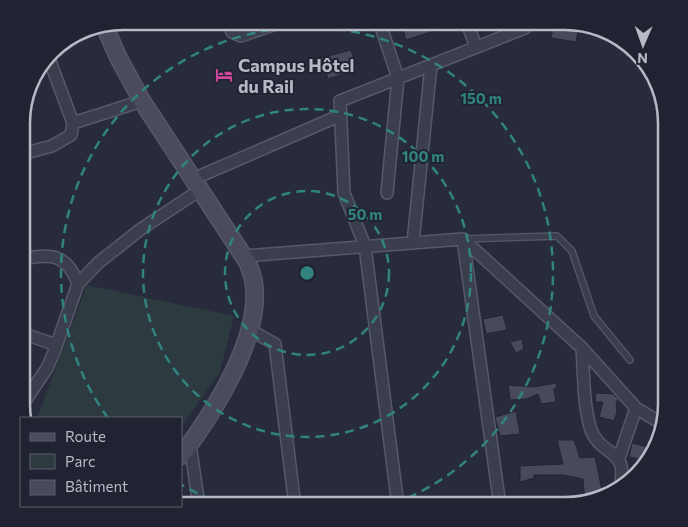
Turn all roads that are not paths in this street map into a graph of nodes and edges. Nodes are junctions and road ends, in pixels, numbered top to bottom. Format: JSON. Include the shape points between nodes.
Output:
{"nodes":[{"id":1,"x":231,"y":30,"type":"edge"},
{"id":2,"x":258,"y":30,"type":"edge"},
{"id":3,"x":382,"y":30,"type":"edge"},
{"id":4,"x":470,"y":30,"type":"edge"},
{"id":5,"x":520,"y":30,"type":"edge"},
{"id":6,"x":107,"y":32,"type":"edge"},
{"id":7,"x":476,"y":47,"type":"junction"},
{"id":8,"x":51,"y":64,"type":"edge"},
{"id":9,"x":431,"y":65,"type":"junction"},
{"id":10,"x":398,"y":78,"type":"junction"},
{"id":11,"x":142,"y":100,"type":"junction"},
{"id":12,"x":341,"y":116,"type":"junction"},
{"id":13,"x":73,"y":123,"type":"junction"},
{"id":14,"x":30,"y":152,"type":"edge"},
{"id":15,"x":197,"y":185,"type":"junction"},
{"id":16,"x":387,"y":193,"type":"dead end"},
{"id":17,"x":462,"y":239,"type":"junction"},
{"id":18,"x":413,"y":243,"type":"junction"},
{"id":19,"x":365,"y":246,"type":"junction"},
{"id":20,"x":243,"y":256,"type":"junction"},
{"id":21,"x":30,"y":258,"type":"edge"},
{"id":22,"x":78,"y":284,"type":"junction"},
{"id":23,"x":250,"y":330,"type":"junction"},
{"id":24,"x":30,"y":336,"type":"edge"},
{"id":25,"x":56,"y":345,"type":"junction"},
{"id":26,"x":582,"y":348,"type":"junction"},
{"id":27,"x":630,"y":360,"type":"dead end"},
{"id":28,"x":30,"y":395,"type":"edge"},
{"id":29,"x":636,"y":408,"type":"junction"},
{"id":30,"x":656,"y":420,"type":"edge"},
{"id":31,"x":186,"y":450,"type":"edge"},
{"id":32,"x":619,"y":458,"type":"junction"},
{"id":33,"x":622,"y":477,"type":"edge"},
{"id":34,"x":197,"y":497,"type":"edge"},
{"id":35,"x":294,"y":497,"type":"edge"},
{"id":36,"x":397,"y":497,"type":"edge"},
{"id":37,"x":499,"y":497,"type":"edge"}],
"edges":[{"from":1,"to":2,"type":"street","via":[[241,36]]},
{"from":3,"to":10,"type":"street"},
{"from":4,"to":7,"type":"street"},
{"from":5,"to":7,"type":"street"},
{"from":6,"to":11,"type":"street"},
{"from":7,"to":9,"type":"street"},
{"from":8,"to":13,"type":"street"},
{"from":9,"to":10,"type":"street"},
{"from":9,"to":18,"type":"street"},
{"from":10,"to":12,"type":"street","via":[[340,101]]},
{"from":10,"to":16,"type":"street"},
{"from":11,"to":13,"type":"street"},
{"from":11,"to":15,"type":"street"},
{"from":12,"to":15,"type":"street"},
{"from":12,"to":19,"type":"street","via":[[344,193]]},
{"from":13,"to":14,"type":"street","via":[[71,135],[52,146]]},
{"from":15,"to":20,"type":"street"},
{"from":15,"to":22,"type":"street","via":[[98,263]]},
{"from":17,"to":18,"type":"street"},
{"from":17,"to":26,"type":"street"},
{"from":17,"to":27,"type":"lane","via":[[557,236],[572,251],[594,316]]},
{"from":17,"to":37,"type":"street"},
{"from":18,"to":19,"type":"street"},
{"from":19,"to":20,"type":"street"},
{"from":19,"to":36,"type":"street"},
{"from":20,"to":23,"type":"street","via":[[254,285]]},
{"from":21,"to":22,"type":"street","via":[[52,256],[65,262]]},
{"from":22,"to":25,"type":"street"},
{"from":23,"to":31,"type":"street","via":[[238,363]]},
{"from":23,"to":35,"type":"street","via":[[275,344]]},
{"from":24,"to":25,"type":"street"},
{"from":25,"to":28,"type":"street","via":[[47,368]]},
{"from":26,"to":29,"type":"street"},
{"from":26,"to":32,"type":"street","via":[[591,430],[598,442]]},
{"from":29,"to":30,"type":"street"},
{"from":29,"to":32,"type":"street"},
{"from":31,"to":34,"type":"street"},
{"from":32,"to":33,"type":"street"}]}
